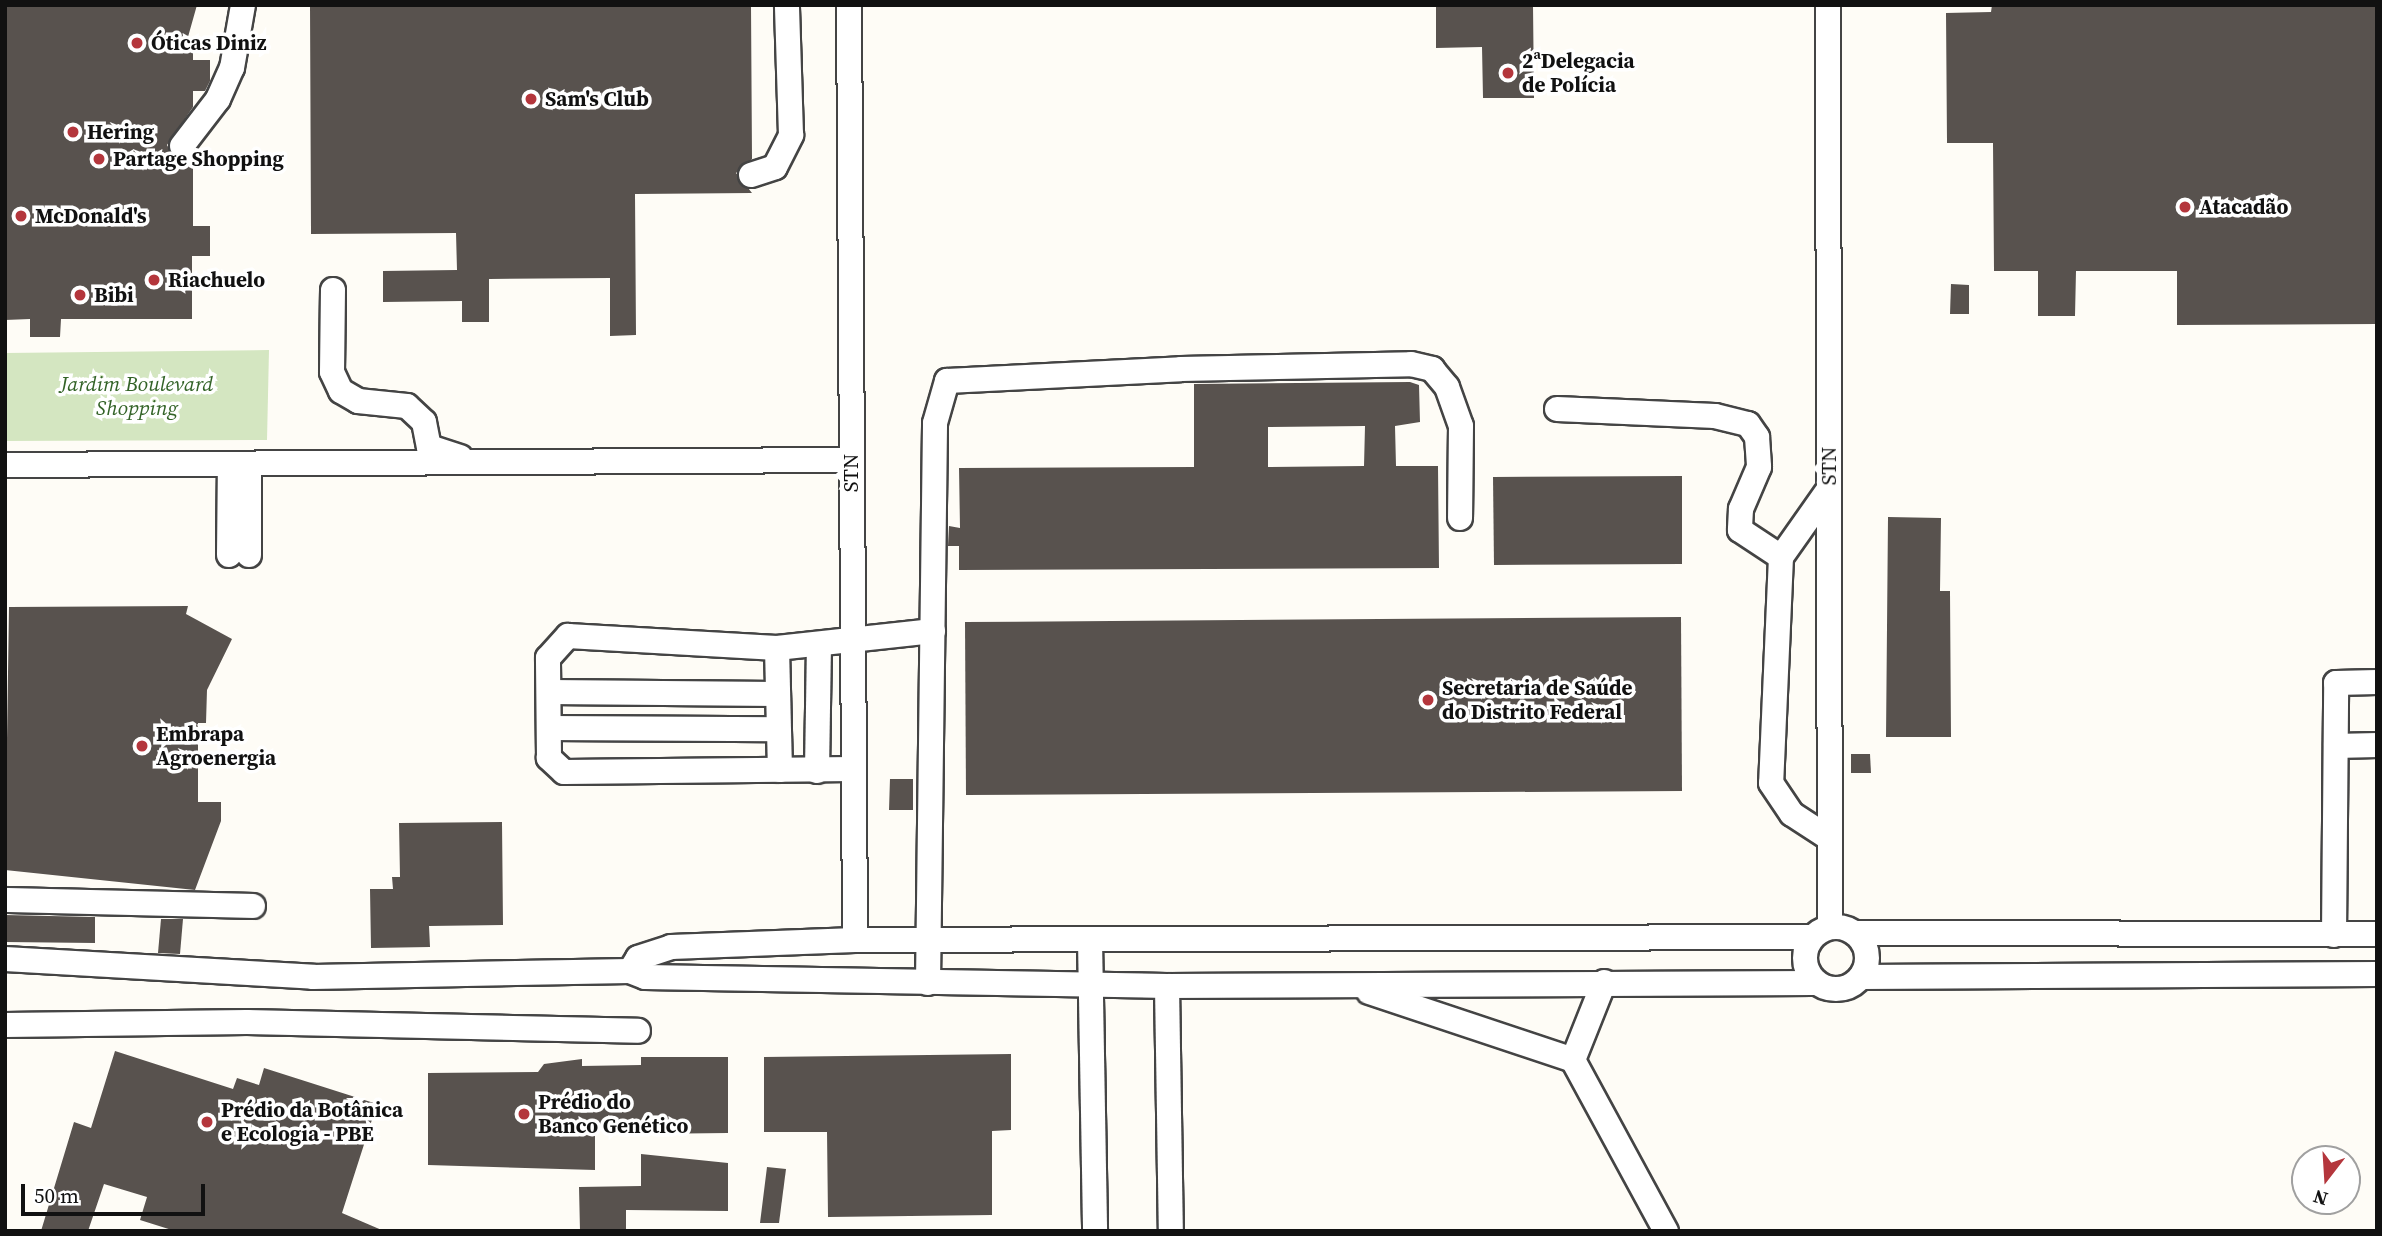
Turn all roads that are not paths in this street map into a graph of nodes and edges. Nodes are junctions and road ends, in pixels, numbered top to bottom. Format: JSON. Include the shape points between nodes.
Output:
{"nodes":[{"id":1,"x":243,"y":5,"type":"edge"},
{"id":2,"x":787,"y":5,"type":"edge"},
{"id":3,"x":849,"y":5,"type":"edge"},
{"id":4,"x":1828,"y":5,"type":"edge"},
{"id":5,"x":182,"y":146,"type":"dead end"},
{"id":6,"x":751,"y":175,"type":"dead end"},
{"id":7,"x":333,"y":290,"type":"dead end"},
{"id":8,"x":1557,"y":409,"type":"dead end"},
{"id":9,"x":429,"y":447,"type":"junction"},
{"id":10,"x":851,"y":460,"type":"junction"},
{"id":11,"x":381,"y":464,"type":"junction"},
{"id":12,"x":473,"y":464,"type":"junction"},
{"id":13,"x":240,"y":465,"type":"junction"},
{"id":14,"x":5,"y":466,"type":"edge"},
{"id":15,"x":1829,"y":489,"type":"junction"},
{"id":16,"x":1460,"y":518,"type":"dead end"},
{"id":17,"x":239,"y":555,"type":"dead end"},
{"id":18,"x":1781,"y":556,"type":"junction"},
{"id":19,"x":933,"y":631,"type":"junction"},
{"id":20,"x":852,"y":640,"type":"junction"},
{"id":21,"x":819,"y":645,"type":"junction"},
{"id":22,"x":777,"y":648,"type":"junction"},
{"id":23,"x":2377,"y":682,"type":"edge"},
{"id":24,"x":549,"y":692,"type":"junction"},
{"id":25,"x":777,"y":694,"type":"junction"},
{"id":26,"x":549,"y":728,"type":"junction"},
{"id":27,"x":778,"y":729,"type":"junction"},
{"id":28,"x":2377,"y":745,"type":"edge"},
{"id":29,"x":2336,"y":746,"type":"junction"},
{"id":30,"x":853,"y":769,"type":"junction"},
{"id":31,"x":780,"y":770,"type":"junction"},
{"id":32,"x":817,"y":771,"type":"junction"},
{"id":33,"x":1829,"y":838,"type":"junction"},
{"id":34,"x":6,"y":900,"type":"edge"},
{"id":35,"x":253,"y":906,"type":"dead end"},
{"id":36,"x":1821,"y":932,"type":"junction"},
{"id":37,"x":1855,"y":933,"type":"junction"},
{"id":38,"x":2377,"y":934,"type":"edge"},
{"id":39,"x":2334,"y":935,"type":"junction"},
{"id":40,"x":855,"y":940,"type":"junction"},
{"id":41,"x":930,"y":940,"type":"junction"},
{"id":42,"x":1090,"y":940,"type":"junction"},
{"id":43,"x":5,"y":959,"type":"edge"},
{"id":44,"x":630,"y":971,"type":"junction"},
{"id":45,"x":2377,"y":974,"type":"edge"},
{"id":46,"x":1861,"y":977,"type":"junction"},
{"id":47,"x":1604,"y":982,"type":"junction"},
{"id":48,"x":928,"y":983,"type":"junction"},
{"id":49,"x":1814,"y":983,"type":"junction"},
{"id":50,"x":1090,"y":985,"type":"junction"},
{"id":51,"x":1351,"y":985,"type":"junction"},
{"id":52,"x":1167,"y":986,"type":"junction"},
{"id":53,"x":5,"y":1025,"type":"edge"},
{"id":54,"x":639,"y":1031,"type":"dead end"},
{"id":55,"x":1573,"y":1060,"type":"junction"},
{"id":56,"x":1095,"y":1231,"type":"edge"},
{"id":57,"x":1171,"y":1231,"type":"edge"},
{"id":58,"x":1666,"y":1231,"type":"edge"}],
"edges":[{"from":1,"to":5,"type":"street","via":[[232,68],[218,99]]},
{"from":2,"to":6,"type":"street","via":[[791,135],[775,167]]},
{"from":3,"to":10,"type":"street","name":"STN"},
{"from":4,"to":15,"type":"street","name":"STN"},
{"from":7,"to":9,"type":"street","via":[[332,372],[341,391],[358,401],[407,406],[424,422]]},
{"from":8,"to":18,"type":"street","via":[[1715,416],[1748,424],[1757,437],[1759,467],[1741,509],[1740,530]]},
{"from":9,"to":11,"type":"street"},
{"from":9,"to":12,"type":"street"},
{"from":10,"to":12,"type":"street"},
{"from":10,"to":20,"type":"street","name":"STN"},
{"from":11,"to":12,"type":"street"},
{"from":11,"to":13,"type":"street"},
{"from":13,"to":14,"type":"street"},
{"from":13,"to":17,"type":"street"},
{"from":15,"to":18,"type":"street"},
{"from":15,"to":33,"type":"street","name":"STN"},
{"from":16,"to":19,"type":"street","via":[[1461,426],[1447,387],[1432,369],[1411,364],[956,378],[943,388],[935,423]]},
{"from":18,"to":33,"type":"street","via":[[1771,783],[1792,814]]},
{"from":19,"to":20,"type":"street"},
{"from":19,"to":41,"type":"street"},
{"from":20,"to":21,"type":"street"},
{"from":20,"to":30,"type":"street","name":"STN"},
{"from":21,"to":22,"type":"street"},
{"from":21,"to":32,"type":"street"},
{"from":22,"to":24,"type":"street","via":[[568,636],[548,658]]},
{"from":22,"to":25,"type":"street"},
{"from":23,"to":29,"type":"street","via":[[2336,683]]},
{"from":24,"to":25,"type":"street"},
{"from":24,"to":26,"type":"street"},
{"from":25,"to":27,"type":"street"},
{"from":26,"to":27,"type":"street"},
{"from":26,"to":31,"type":"street","via":[[549,758],[564,772]]},
{"from":27,"to":31,"type":"street"},
{"from":28,"to":29,"type":"street"},
{"from":29,"to":39,"type":"street"},
{"from":30,"to":32,"type":"street"},
{"from":30,"to":40,"type":"street","name":"STN"},
{"from":31,"to":32,"type":"street"},
{"from":33,"to":36,"type":"street","name":"STN"},
{"from":34,"to":35,"type":"street"},
{"from":36,"to":37,"type":"street"},
{"from":36,"to":42,"type":"street"},
{"from":36,"to":49,"type":"street","via":[[1805,964]]},
{"from":37,"to":39,"type":"street"},
{"from":37,"to":46,"type":"street","via":[[1867,959]]},
{"from":38,"to":39,"type":"street"},
{"from":40,"to":41,"type":"street"},
{"from":40,"to":44,"type":"street","via":[[671,947],[638,958]]},
{"from":41,"to":42,"type":"street"},
{"from":41,"to":48,"type":"street"},
{"from":42,"to":50,"type":"street"},
{"from":43,"to":44,"type":"street","via":[[313,977]]},
{"from":44,"to":48,"type":"street","via":[[645,978]]},
{"from":45,"to":46,"type":"street"},
{"from":46,"to":49,"type":"street","via":[[1843,989]]},
{"from":47,"to":49,"type":"street"},
{"from":47,"to":51,"type":"street"},
{"from":47,"to":55,"type":"street"},
{"from":48,"to":50,"type":"street"},
{"from":50,"to":52,"type":"street"},
{"from":50,"to":56,"type":"street"},
{"from":51,"to":52,"type":"street"},
{"from":51,"to":55,"type":"street"},
{"from":52,"to":57,"type":"street"},
{"from":53,"to":54,"type":"street","via":[[247,1022]]},
{"from":55,"to":58,"type":"street"}]}
